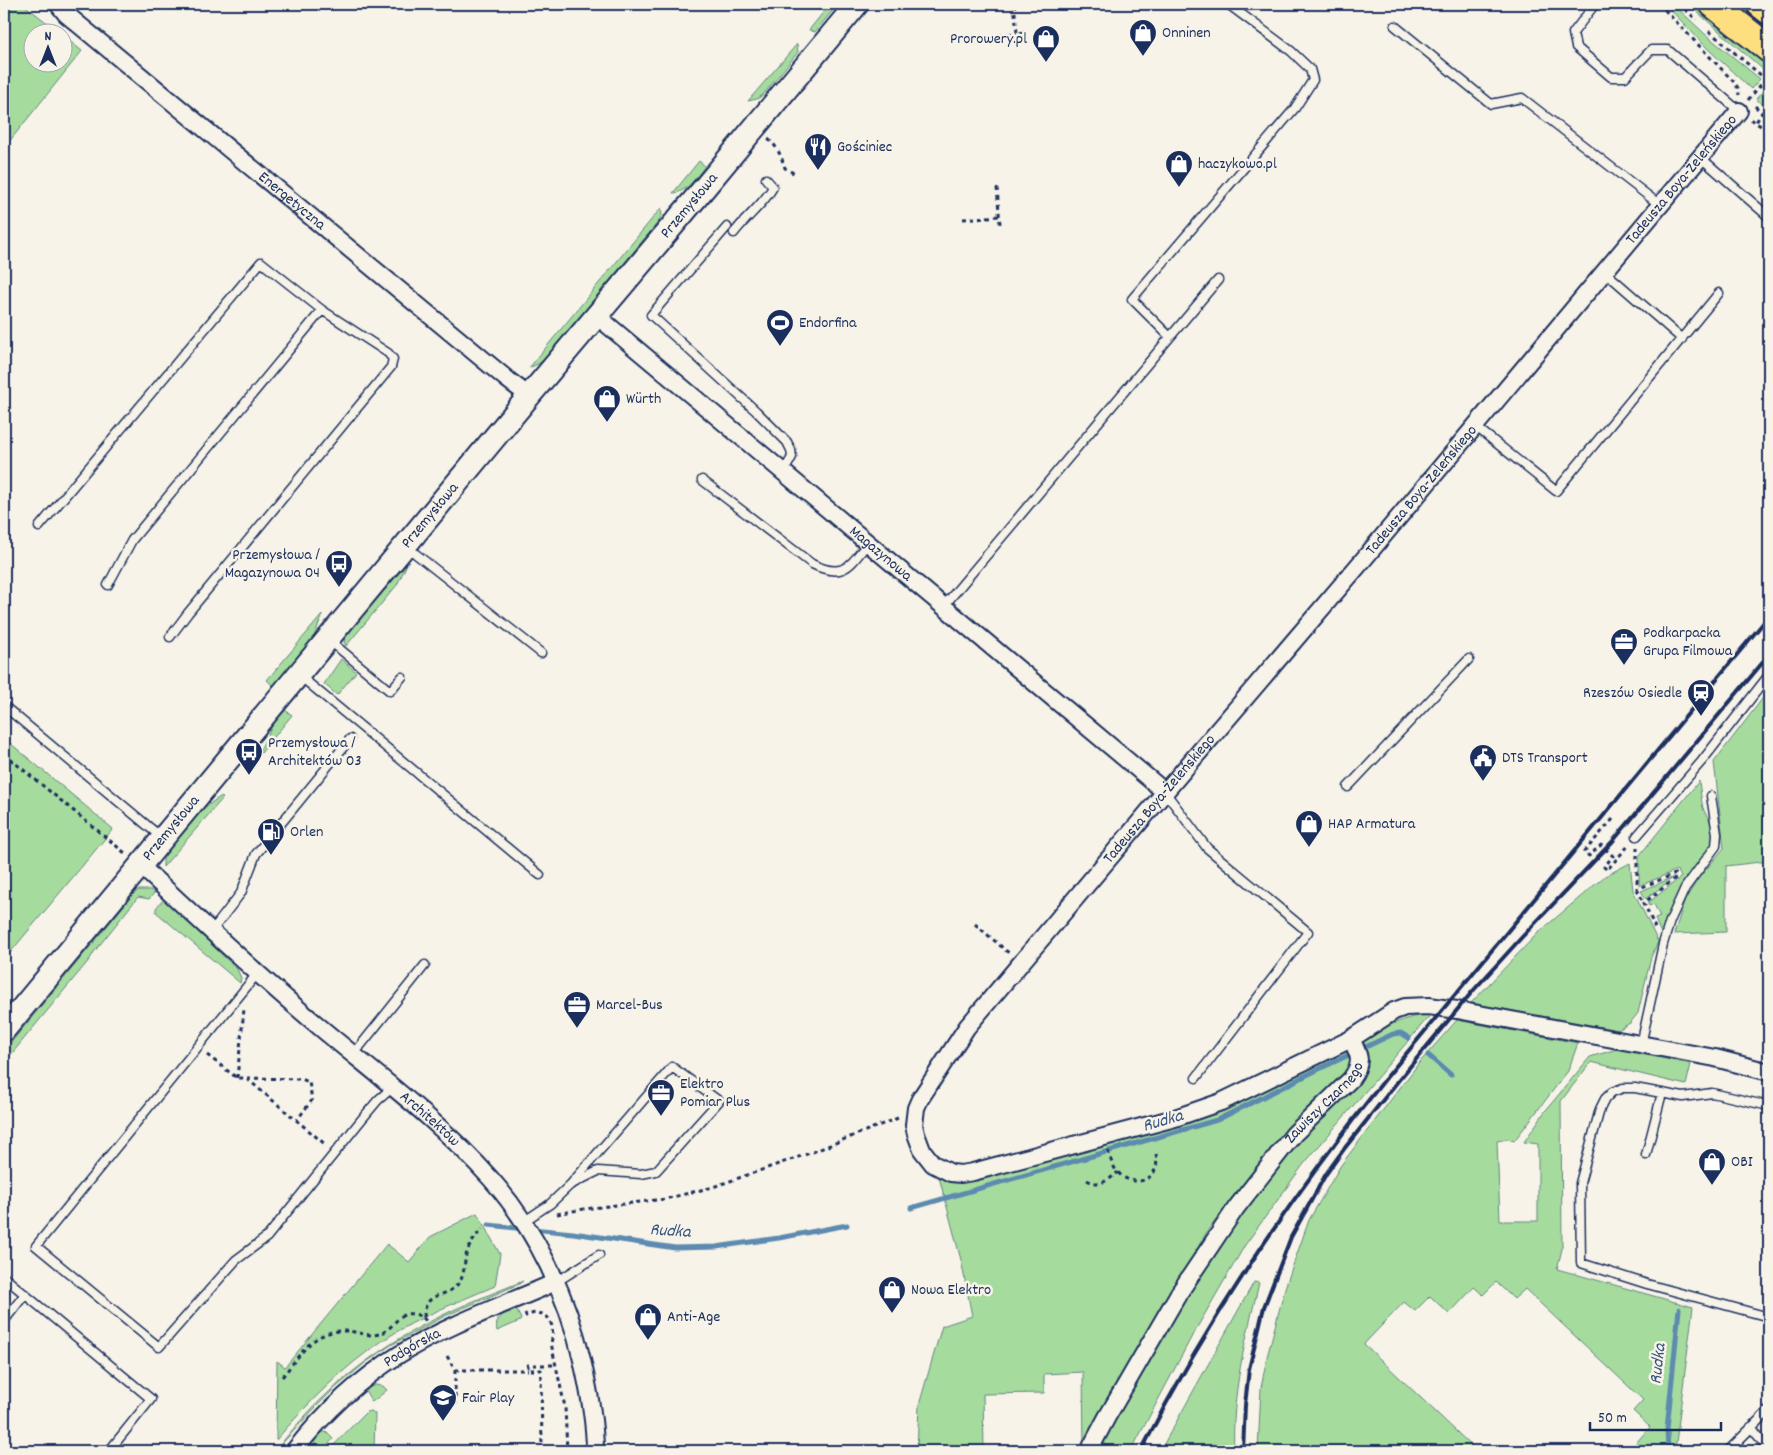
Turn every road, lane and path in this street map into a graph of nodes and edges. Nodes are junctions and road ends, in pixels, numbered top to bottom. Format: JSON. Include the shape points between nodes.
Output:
{"nodes":[{"id":1,"x":58,"y":4,"type":"edge"},
{"id":2,"x":857,"y":4,"type":"edge"},
{"id":3,"x":1014,"y":4,"type":"edge"},
{"id":4,"x":1228,"y":4,"type":"edge"},
{"id":5,"x":1595,"y":4,"type":"edge"},
{"id":6,"x":1659,"y":4,"type":"edge"},
{"id":7,"x":1679,"y":4,"type":"edge"},
{"id":8,"x":1760,"y":4,"type":"edge"},
{"id":9,"x":1769,"y":11,"type":"edge"},
{"id":10,"x":1706,"y":18,"type":"edge"},
{"id":11,"x":1395,"y":26,"type":"dead end"},
{"id":12,"x":1025,"y":32,"type":"dead end"},
{"id":13,"x":1017,"y":33,"type":"junction"},
{"id":14,"x":1000,"y":35,"type":"dead end"},
{"id":15,"x":1769,"y":49,"type":"edge"},
{"id":16,"x":1769,"y":75,"type":"edge"},
{"id":17,"x":1769,"y":82,"type":"edge"},
{"id":18,"x":1743,"y":105,"type":"junction"},
{"id":19,"x":756,"y":125,"type":"junction"},
{"id":20,"x":1700,"y":157,"type":"junction"},
{"id":21,"x":795,"y":174,"type":"dead end"},
{"id":22,"x":766,"y":179,"type":"dead end"},
{"id":23,"x":997,"y":188,"type":"dead end"},
{"id":24,"x":1660,"y":205,"type":"junction"},
{"id":25,"x":1000,"y":216,"type":"junction"},
{"id":26,"x":1769,"y":217,"type":"edge"},
{"id":27,"x":963,"y":219,"type":"dead end"},
{"id":28,"x":1000,"y":224,"type":"dead end"},
{"id":29,"x":727,"y":227,"type":"dead end"},
{"id":30,"x":734,"y":233,"type":"dead end"},
{"id":31,"x":1604,"y":271,"type":"junction"},
{"id":32,"x":1218,"y":280,"type":"dead end"},
{"id":33,"x":1719,"y":293,"type":"dead end"},
{"id":34,"x":322,"y":310,"type":"junction"},
{"id":35,"x":597,"y":316,"type":"junction"},
{"id":36,"x":1170,"y":337,"type":"junction"},
{"id":37,"x":1682,"y":339,"type":"junction"},
{"id":38,"x":529,"y":396,"type":"junction"},
{"id":39,"x":1475,"y":426,"type":"junction"},
{"id":40,"x":783,"y":473,"type":"junction"},
{"id":41,"x":702,"y":480,"type":"dead end"},
{"id":42,"x":39,"y":527,"type":"dead end"},
{"id":43,"x":867,"y":544,"type":"junction"},
{"id":44,"x":406,"y":545,"type":"junction"},
{"id":45,"x":108,"y":585,"type":"dead end"},
{"id":46,"x":942,"y":607,"type":"junction"},
{"id":47,"x":170,"y":637,"type":"dead end"},
{"id":48,"x":328,"y":639,"type":"junction"},
{"id":49,"x":541,"y":653,"type":"dead end"},
{"id":50,"x":1469,"y":659,"type":"dead end"},
{"id":51,"x":298,"y":675,"type":"junction"},
{"id":52,"x":1769,"y":675,"type":"edge"},
{"id":53,"x":402,"y":676,"type":"dead end"},
{"id":54,"x":4,"y":706,"type":"edge"},
{"id":55,"x":350,"y":739,"type":"dead end"},
{"id":56,"x":4,"y":754,"type":"edge"},
{"id":57,"x":1348,"y":787,"type":"dead end"},
{"id":58,"x":1165,"y":792,"type":"junction"},
{"id":59,"x":1712,"y":796,"type":"dead end"},
{"id":60,"x":1613,"y":819,"type":"dead end"},
{"id":61,"x":1637,"y":836,"type":"junction"},
{"id":62,"x":163,"y":839,"type":"junction"},
{"id":63,"x":141,"y":866,"type":"junction"},
{"id":64,"x":540,"y":875,"type":"dead end"},
{"id":65,"x":1637,"y":890,"type":"junction"},
{"id":66,"x":1644,"y":903,"type":"junction"},
{"id":67,"x":975,"y":924,"type":"dead end"},
{"id":68,"x":211,"y":932,"type":"junction"},
{"id":69,"x":1663,"y":944,"type":"junction"},
{"id":70,"x":1010,"y":954,"type":"dead end"},
{"id":71,"x":425,"y":965,"type":"dead end"},
{"id":72,"x":257,"y":974,"type":"junction"},
{"id":73,"x":243,"y":990,"type":"junction"},
{"id":74,"x":4,"y":1030,"type":"edge"},
{"id":75,"x":1641,"y":1045,"type":"junction"},
{"id":76,"x":1355,"y":1046,"type":"junction"},
{"id":77,"x":197,"y":1047,"type":"junction"},
{"id":78,"x":353,"y":1055,"type":"junction"},
{"id":79,"x":1769,"y":1072,"type":"edge"},
{"id":80,"x":237,"y":1078,"type":"junction"},
{"id":81,"x":246,"y":1078,"type":"junction"},
{"id":82,"x":1196,"y":1078,"type":"dead end"},
{"id":83,"x":392,"y":1088,"type":"junction"},
{"id":84,"x":1662,"y":1093,"type":"junction"},
{"id":85,"x":1769,"y":1106,"type":"edge"},
{"id":86,"x":915,"y":1117,"type":"junction"},
{"id":87,"x":296,"y":1120,"type":"junction"},
{"id":88,"x":335,"y":1152,"type":"junction"},
{"id":89,"x":1109,"y":1154,"type":"dead end"},
{"id":90,"x":1156,"y":1154,"type":"dead end"},
{"id":91,"x":1646,"y":1156,"type":"dead end"},
{"id":92,"x":1118,"y":1172,"type":"junction"},
{"id":93,"x":1087,"y":1180,"type":"dead end"},
{"id":94,"x":570,"y":1185,"type":"junction"},
{"id":95,"x":556,"y":1215,"type":"dead end"},
{"id":96,"x":520,"y":1217,"type":"junction"},
{"id":97,"x":482,"y":1229,"type":"dead end"},
{"id":98,"x":599,"y":1255,"type":"dead end"},
{"id":99,"x":4,"y":1277,"type":"edge"},
{"id":100,"x":556,"y":1282,"type":"junction"},
{"id":101,"x":25,"y":1294,"type":"junction"},
{"id":102,"x":526,"y":1316,"type":"dead end"},
{"id":103,"x":1769,"y":1317,"type":"edge"},
{"id":104,"x":4,"y":1321,"type":"edge"},
{"id":105,"x":447,"y":1356,"type":"dead end"},
{"id":106,"x":556,"y":1366,"type":"junction"},
{"id":107,"x":455,"y":1370,"type":"junction"},
{"id":108,"x":528,"y":1370,"type":"junction"},
{"id":109,"x":282,"y":1376,"type":"dead end"},
{"id":110,"x":455,"y":1405,"type":"dead end"},
{"id":111,"x":1769,"y":1410,"type":"edge"},
{"id":112,"x":1751,"y":1427,"type":"junction"},
{"id":113,"x":1769,"y":1450,"type":"edge"},
{"id":114,"x":109,"y":1451,"type":"edge"},
{"id":115,"x":294,"y":1451,"type":"edge"},
{"id":116,"x":542,"y":1451,"type":"edge"},
{"id":117,"x":567,"y":1451,"type":"edge"},
{"id":118,"x":595,"y":1451,"type":"edge"},
{"id":119,"x":1089,"y":1451,"type":"edge"},
{"id":120,"x":1728,"y":1451,"type":"edge"}],
"edges":[{"from":1,"to":38,"type":"street","name":"Energetyczna","via":[[66,14]]},
{"from":2,"to":19,"type":"street","name":"Przemysłowa"},
{"from":3,"to":13,"type":"path"},
{"from":4,"to":36,"type":"lane","via":[[1291,51],[1310,69],[1313,80],[1295,108],[1132,299]]},
{"from":5,"to":18,"type":"lane","via":[[1573,32],[1576,46],[1612,78],[1625,77],[1651,50],[1668,50]]},
{"from":6,"to":18,"type":"path","via":[[1734,82]]},
{"from":7,"to":10,"type":"path"},
{"from":8,"to":9,"type":"main road"},
{"from":10,"to":15,"type":"main road"},
{"from":10,"to":17,"type":"path"},
{"from":11,"to":24,"type":"lane","via":[[1491,104],[1522,98]]},
{"from":12,"to":13,"type":"path"},
{"from":13,"to":14,"type":"path"},
{"from":16,"to":18,"type":"path","name":"Tadeusza Boya-Żeleńskiego","bridge":true},
{"from":18,"to":20,"type":"street","name":"Tadeusza Boya-Żeleńskiego"},
{"from":19,"to":21,"type":"path","via":[[778,150],[785,168]]},
{"from":19,"to":35,"type":"street","name":"Przemysłowa"},
{"from":20,"to":24,"type":"street","name":"Tadeusza Boya-Żeleńskiego"},
{"from":20,"to":26,"type":"lane"},
{"from":22,"to":30,"type":"lane","via":[[773,187]]},
{"from":23,"to":25,"type":"path"},
{"from":24,"to":31,"type":"street","name":"Tadeusza Boya-Żeleńskiego"},
{"from":25,"to":27,"type":"path"},
{"from":25,"to":28,"type":"path"},
{"from":29,"to":40,"type":"lane","via":[[652,315],[787,442],[792,457]]},
{"from":31,"to":37,"type":"lane"},
{"from":31,"to":39,"type":"street","name":"Tadeusza Boya-Żeleńskiego"},
{"from":32,"to":36,"type":"lane"},
{"from":33,"to":37,"type":"lane"},
{"from":34,"to":42,"type":"lane","via":[[261,262]]},
{"from":34,"to":45,"type":"lane","via":[[132,540]]},
{"from":34,"to":47,"type":"lane","via":[[388,353],[393,359],[391,367]]},
{"from":35,"to":38,"type":"street","name":"Przemysłowa"},
{"from":35,"to":40,"type":"street","name":"Magazynowa"},
{"from":36,"to":46,"type":"lane"},
{"from":37,"to":39,"type":"lane","via":[[1556,491]]},
{"from":38,"to":44,"type":"street","name":"Przemysłowa"},
{"from":39,"to":58,"type":"street","name":"Tadeusza Boya-Żeleńskiego"},
{"from":40,"to":43,"type":"street","name":"Magazynowa"},
{"from":41,"to":43,"type":"lane","via":[[812,564],[826,570],[838,572],[853,561]]},
{"from":43,"to":46,"type":"street","name":"Magazynowa"},
{"from":44,"to":48,"type":"street","name":"Przemysłowa"},
{"from":44,"to":49,"type":"lane"},
{"from":46,"to":58,"type":"street","name":"Magazynowa"},
{"from":48,"to":51,"type":"street","name":"Przemysłowa"},
{"from":48,"to":53,"type":"lane","via":[[390,690]]},
{"from":50,"to":57,"type":"lane"},
{"from":51,"to":62,"type":"street","name":"Przemysłowa"},
{"from":51,"to":64,"type":"lane"},
{"from":52,"to":61,"type":"lane","via":[[1702,761]]},
{"from":54,"to":62,"type":"lane"},
{"from":55,"to":68,"type":"lane","via":[[256,854],[241,893]]},
{"from":56,"to":63,"type":"path"},
{"from":58,"to":82,"type":"lane","via":[[1207,848],[1308,932]]},
{"from":58,"to":86,"type":"street","name":"Tadeusza Boya-Żeleńskiego","via":[[967,1027],[924,1092]]},
{"from":59,"to":69,"type":"lane","via":[[1716,846],[1685,888]]},
{"from":60,"to":61,"type":"path","via":[[1584,852],[1588,856],[1601,844],[1613,856],[1604,867],[1607,870]]},
{"from":61,"to":65,"type":"path"},
{"from":62,"to":63,"type":"street","name":"Przemysłowa"},
{"from":63,"to":68,"type":"street","name":"Architektów"},
{"from":63,"to":74,"type":"street","name":"Przemysłowa"},
{"from":65,"to":66,"type":"path"},
{"from":65,"to":66,"type":"path","via":[[1675,874],[1677,877]]},
{"from":66,"to":69,"type":"path"},
{"from":67,"to":70,"type":"path"},
{"from":68,"to":72,"type":"street","name":"Architektów"},
{"from":69,"to":75,"type":"lane"},
{"from":71,"to":78,"type":"lane"},
{"from":72,"to":73,"type":"lane"},
{"from":72,"to":78,"type":"street","name":"Architektów"},
{"from":73,"to":77,"type":"lane"},
{"from":73,"to":80,"type":"path"},
{"from":75,"to":76,"type":"street","name":"Zawiszy Czarnego","via":[[1457,1010],[1416,1006],[1394,1011]]},
{"from":75,"to":79,"type":"street","name":"Zawiszy Czarnego","via":[[1715,1058]]},
{"from":76,"to":86,"type":"street","name":"Tadeusza Boya-Żeleńskiego","via":[[1221,1102],[1166,1121],[961,1174],[951,1173],[927,1158],[916,1134]]},
{"from":76,"to":119,"type":"street","name":"Zawiszy Czarnego","via":[[1357,1070],[1294,1134],[1236,1208],[1179,1293]]},
{"from":77,"to":80,"type":"path"},
{"from":77,"to":88,"type":"lane","via":[[36,1246],[159,1347],[236,1260],[267,1237]]},
{"from":78,"to":83,"type":"street","name":"Architektów"},
{"from":80,"to":81,"type":"path"},
{"from":81,"to":87,"type":"path"},
{"from":81,"to":87,"type":"path","via":[[309,1082],[312,1100]]},
{"from":83,"to":88,"type":"lane"},
{"from":83,"to":96,"type":"street","name":"Architektów","via":[[462,1148]]},
{"from":84,"to":85,"type":"lane","via":[[1683,1097],[1712,1093]]},
{"from":84,"to":91,"type":"lane"},
{"from":84,"to":103,"type":"lane","via":[[1623,1088],[1612,1092],[1600,1109],[1580,1183],[1581,1263]]},
{"from":86,"to":95,"type":"path","via":[[896,1118],[712,1187],[665,1199],[584,1208]]},
{"from":87,"to":88,"type":"path"},
{"from":89,"to":92,"type":"path"},
{"from":90,"to":92,"type":"path","via":[[1156,1168],[1147,1180],[1130,1180]]},
{"from":92,"to":93,"type":"path","via":[[1102,1184]]},
{"from":94,"to":94,"type":"lane","via":[[672,1067],[719,1101],[656,1172],[598,1171]]},
{"from":94,"to":96,"type":"lane","via":[[550,1204]]},
{"from":96,"to":100,"type":"street","name":"Architektów"},
{"from":97,"to":109,"type":"path","via":[[468,1252],[460,1281],[451,1290],[431,1298],[425,1306],[425,1319],[406,1314],[388,1330],[372,1335],[349,1331],[327,1333],[310,1343]]},
{"from":98,"to":100,"type":"lane"},
{"from":99,"to":101,"type":"lane"},
{"from":100,"to":115,"type":"street","name":"Podgórska","via":[[459,1323],[400,1354],[343,1398]]},
{"from":100,"to":118,"type":"street","name":"Architektów","via":[[581,1356],[595,1429]]},
{"from":101,"to":104,"type":"lane"},
{"from":101,"to":114,"type":"lane","via":[[151,1399]]},
{"from":102,"to":106,"type":"path","via":[[536,1312],[548,1317]]},
{"from":105,"to":107,"type":"path"},
{"from":106,"to":108,"type":"path","via":[[528,1366]]},
{"from":106,"to":117,"type":"path","via":[[565,1408]]},
{"from":107,"to":108,"type":"path"},
{"from":107,"to":110,"type":"path"},
{"from":108,"to":116,"type":"path","via":[[541,1370]]},
{"from":111,"to":112,"type":"lane"},
{"from":112,"to":113,"type":"lane"},
{"from":112,"to":120,"type":"lane"}]}
